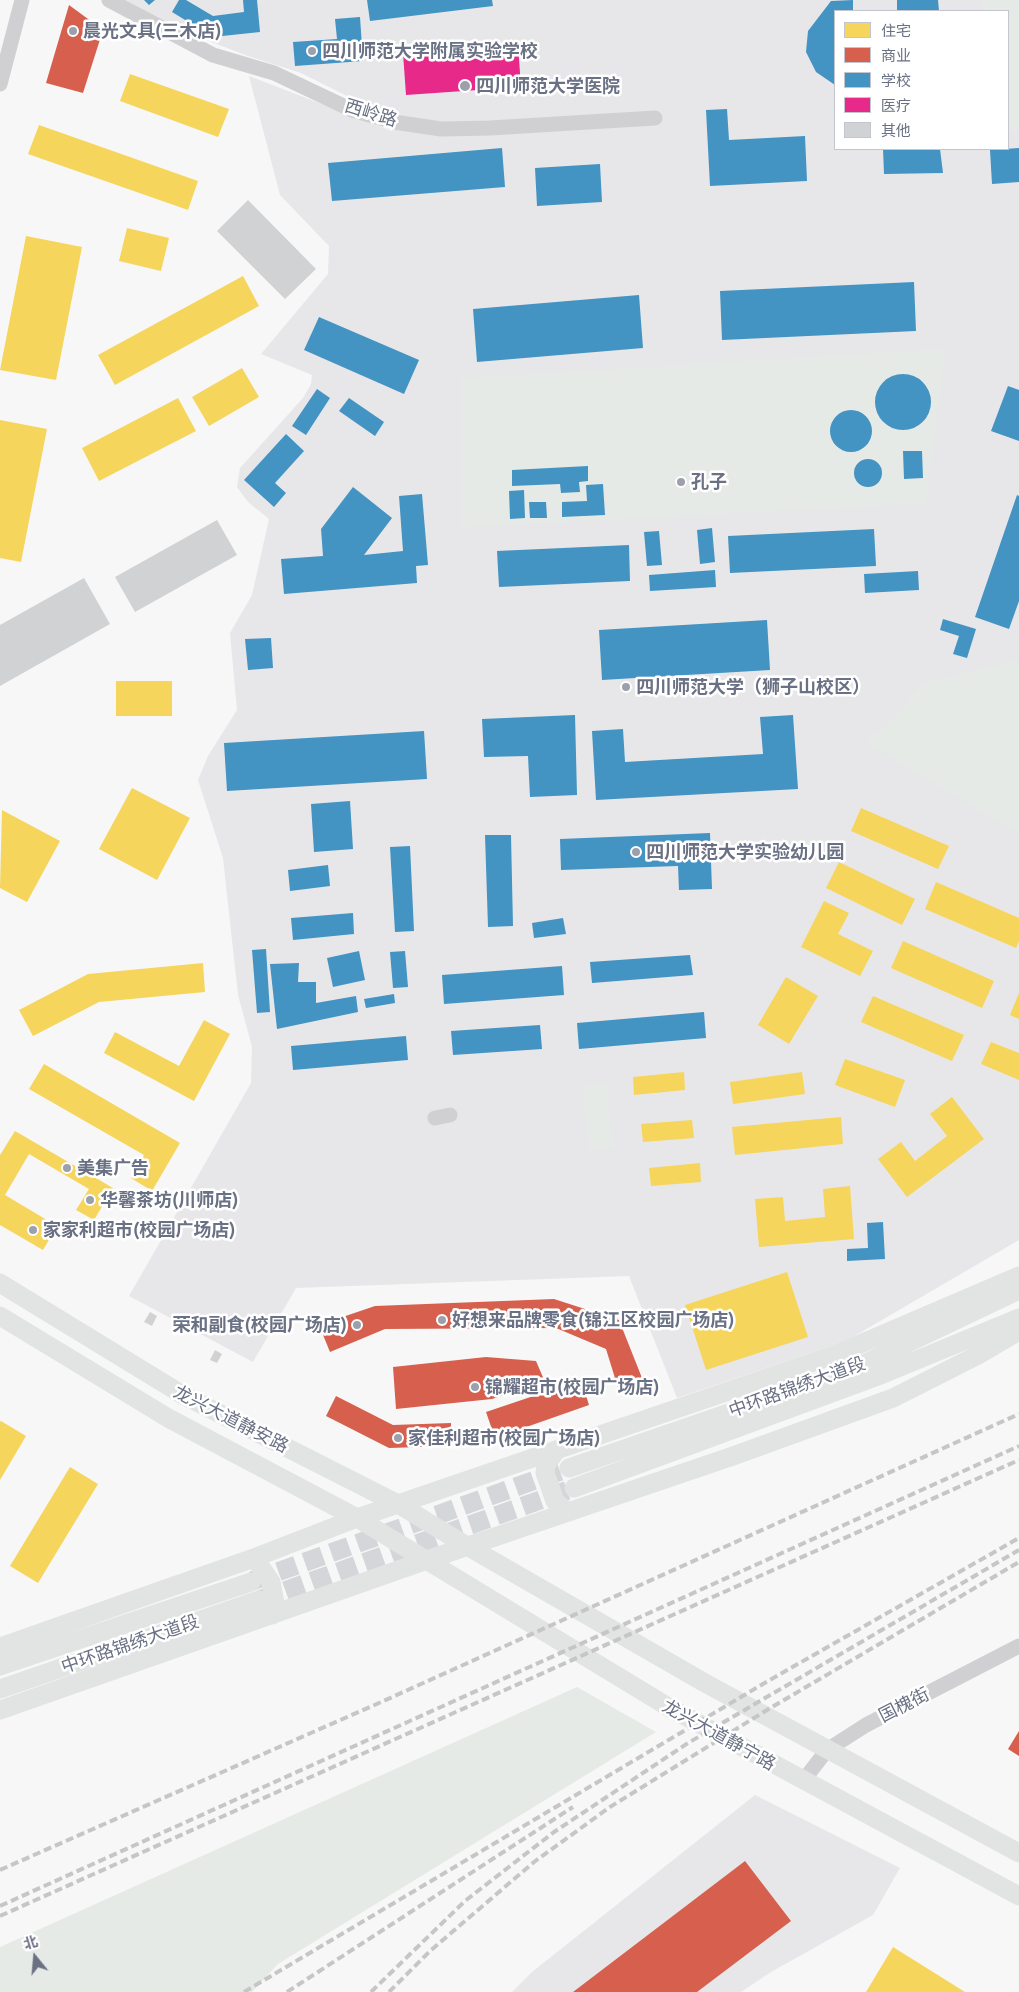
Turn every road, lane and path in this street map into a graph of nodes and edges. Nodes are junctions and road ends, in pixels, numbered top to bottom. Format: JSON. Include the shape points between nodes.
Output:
{"nodes":[{"id":1,"x":22,"y":0,"type":"edge"},
{"id":2,"x":110,"y":0,"type":"edge"},
{"id":3,"x":0,"y":84,"type":"edge"},
{"id":4,"x":655,"y":118,"type":"dead end"},
{"id":5,"x":450,"y":1115,"type":"dead end"},
{"id":6,"x":434,"y":1118,"type":"dead end"},
{"id":7,"x":1019,"y":1276,"type":"edge"},
{"id":8,"x":0,"y":1283,"type":"edge"},
{"id":9,"x":1019,"y":1290,"type":"edge"},
{"id":10,"x":0,"y":1316,"type":"edge"},
{"id":11,"x":1019,"y":1318,"type":"edge"},
{"id":12,"x":1019,"y":1331,"type":"edge"},
{"id":13,"x":555,"y":1452,"type":"junction"},
{"id":14,"x":569,"y":1468,"type":"tunnel mouth"},
{"id":15,"x":574,"y":1488,"type":"tunnel mouth"},
{"id":16,"x":398,"y":1504,"type":"junction"},
{"id":17,"x":567,"y":1512,"type":"junction"},
{"id":18,"x":357,"y":1518,"type":"junction"},
{"id":19,"x":467,"y":1546,"type":"junction"},
{"id":20,"x":251,"y":1559,"type":"junction"},
{"id":21,"x":427,"y":1560,"type":"junction"},
{"id":22,"x":251,"y":1582,"type":"tunnel mouth"},
{"id":23,"x":259,"y":1600,"type":"tunnel mouth"},
{"id":24,"x":272,"y":1615,"type":"junction"},
{"id":25,"x":1019,"y":1646,"type":"edge"},
{"id":26,"x":0,"y":1647,"type":"edge"},
{"id":27,"x":0,"y":1666,"type":"edge"},
{"id":28,"x":0,"y":1689,"type":"edge"},
{"id":29,"x":0,"y":1710,"type":"edge"},
{"id":30,"x":827,"y":1750,"type":"junction"},
{"id":31,"x":803,"y":1781,"type":"junction"},
{"id":32,"x":1019,"y":1853,"type":"edge"},
{"id":33,"x":1019,"y":1896,"type":"edge"}],
"edges":[{"from":1,"to":3,"type":"street"},
{"from":2,"to":4,"type":"street","name":"西岭路","via":[[213,55],[274,73],[352,110],[394,122],[441,129]]},
{"from":5,"to":6,"type":"street"},
{"from":7,"to":13,"type":"main road","via":[[837,1354]]},
{"from":8,"to":16,"type":"main road","name":"龙兴大道静安路","via":[[183,1395]]},
{"from":9,"to":14,"type":"main road","name":"中环路锦绣大道段","via":[[845,1373]]},
{"from":10,"to":18,"type":"main road","name":"龙兴大道静安路","via":[[170,1419]]},
{"from":11,"to":15,"type":"main road","name":"中环路锦绣大道段","via":[[883,1374]]},
{"from":12,"to":17,"type":"main road","via":[[893,1398]]},
{"from":13,"to":16,"type":"main road"},
{"from":13,"to":17,"type":"main road","via":[[546,1465],[545,1473],[555,1501]]},
{"from":16,"to":18,"type":"main road"},
{"from":16,"to":19,"type":"main road","name":"龙兴大道静安路"},
{"from":17,"to":19,"type":"main road"},
{"from":18,"to":20,"type":"main road"},
{"from":18,"to":21,"type":"main road","name":"龙兴大道静安路"},
{"from":19,"to":21,"type":"main road"},
{"from":19,"to":30,"type":"main road"},
{"from":20,"to":24,"type":"main road","via":[[258,1563],[271,1582],[275,1602]]},
{"from":20,"to":26,"type":"main road"},
{"from":21,"to":24,"type":"main road"},
{"from":21,"to":31,"type":"main road","name":"龙兴大道静宁路","via":[[670,1708]]},
{"from":22,"to":27,"type":"main road","name":"中环路锦绣大道段"},
{"from":23,"to":28,"type":"main road","name":"中环路锦绣大道段"},
{"from":24,"to":29,"type":"main road"},
{"from":25,"to":30,"type":"street","name":"国槐街","via":[[866,1725]]},
{"from":30,"to":31,"type":"street","name":"国槐街"},
{"from":30,"to":32,"type":"main road"},
{"from":31,"to":33,"type":"main road","name":"龙兴大道静宁路"}]}
